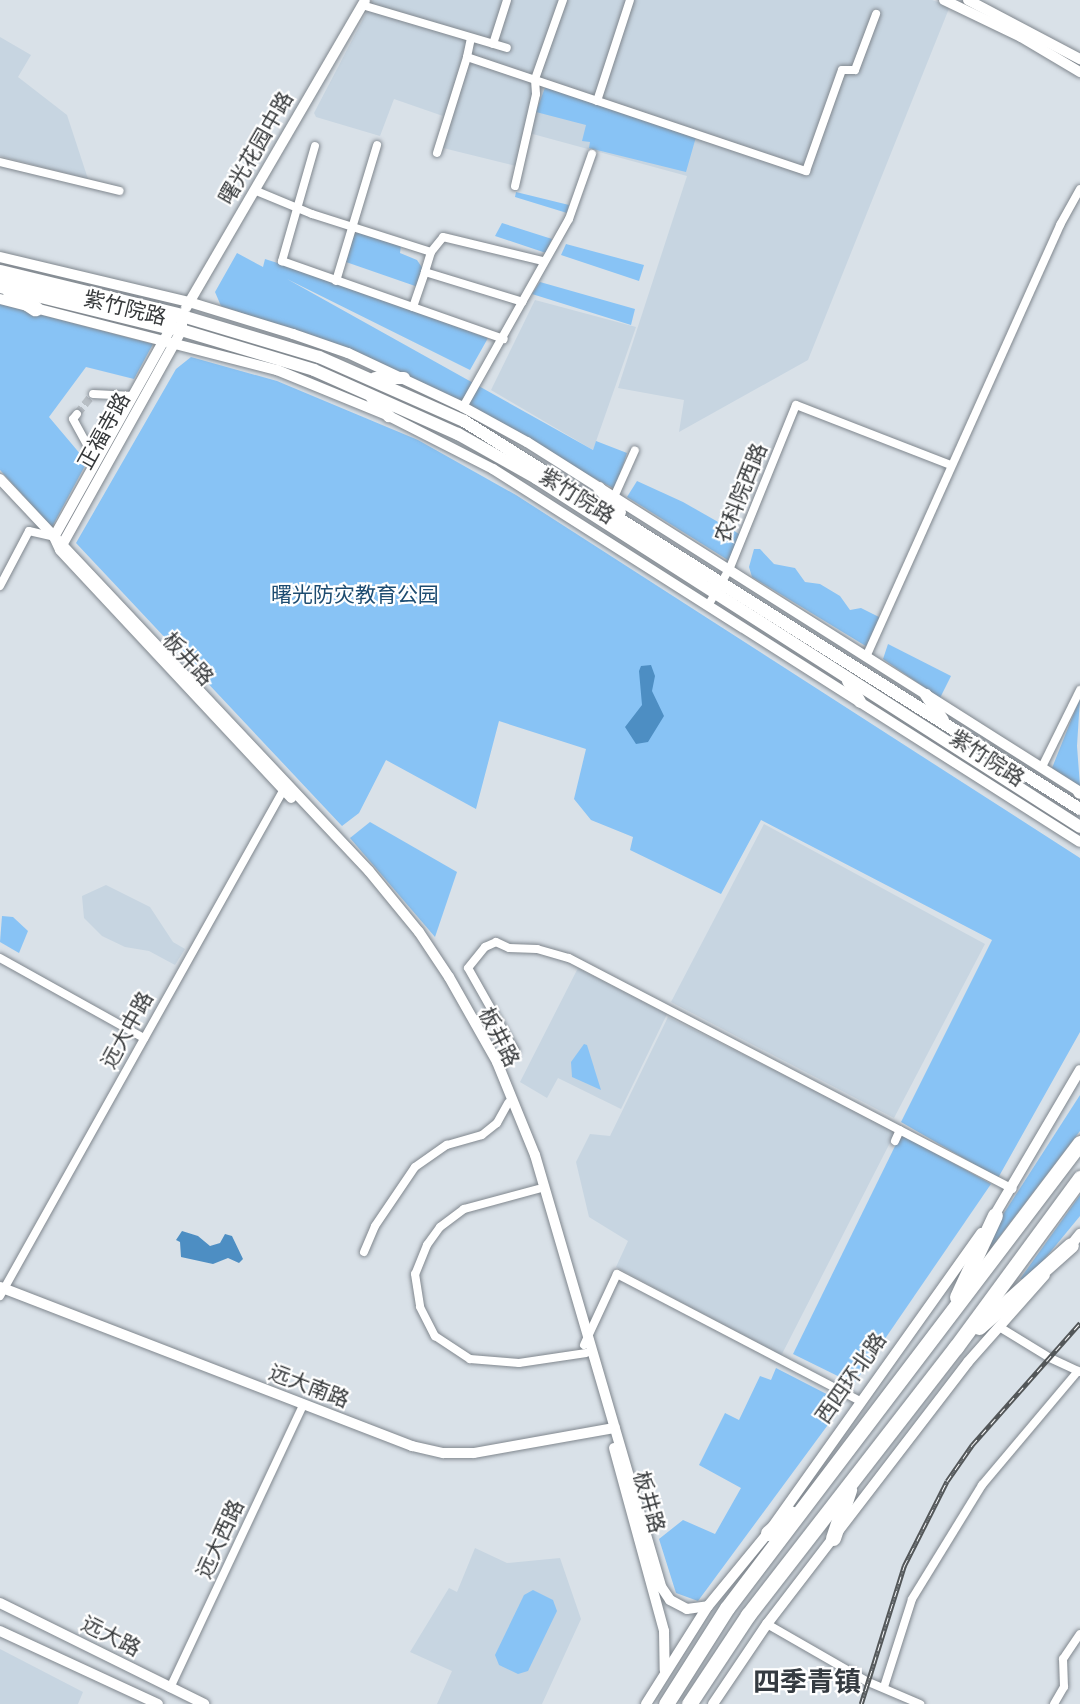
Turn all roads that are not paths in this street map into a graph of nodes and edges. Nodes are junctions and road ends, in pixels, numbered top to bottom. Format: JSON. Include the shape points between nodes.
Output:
{"nodes":[{"id":1,"x":507,"y":0,"type":"edge"},
{"id":2,"x":563,"y":0,"type":"edge"},
{"id":3,"x":630,"y":0,"type":"edge"},
{"id":4,"x":944,"y":0,"type":"edge"},
{"id":5,"x":968,"y":0,"type":"edge"},
{"id":6,"x":364,"y":2,"type":"edge"},
{"id":7,"x":876,"y":14,"type":"dead end"},
{"id":8,"x":471,"y":38,"type":"junction"},
{"id":9,"x":493,"y":44,"type":"junction"},
{"id":10,"x":507,"y":48,"type":"dead end"},
{"id":11,"x":466,"y":57,"type":"junction"},
{"id":12,"x":1080,"y":59,"type":"edge"},
{"id":13,"x":1080,"y":72,"type":"edge"},
{"id":14,"x":535,"y":79,"type":"junction"},
{"id":15,"x":597,"y":101,"type":"junction"},
{"id":16,"x":377,"y":145,"type":"dead end"},
{"id":17,"x":315,"y":146,"type":"dead end"},
{"id":18,"x":437,"y":153,"type":"dead end"},
{"id":19,"x":592,"y":154,"type":"dead end"},
{"id":20,"x":0,"y":162,"type":"edge"},
{"id":21,"x":515,"y":186,"type":"dead end"},
{"id":22,"x":1080,"y":189,"type":"edge"},
{"id":23,"x":254,"y":190,"type":"junction"},
{"id":24,"x":120,"y":191,"type":"dead end"},
{"id":25,"x":297,"y":208,"type":"junction"},
{"id":26,"x":352,"y":226,"type":"junction"},
{"id":27,"x":431,"y":252,"type":"junction"},
{"id":28,"x":0,"y":257,"type":"edge"},
{"id":29,"x":543,"y":261,"type":"junction"},
{"id":30,"x":425,"y":272,"type":"junction"},
{"id":31,"x":1,"y":277,"type":"edge"},
{"id":32,"x":336,"y":281,"type":"junction"},
{"id":33,"x":0,"y":299,"type":"edge"},
{"id":34,"x":523,"y":302,"type":"junction"},
{"id":35,"x":413,"y":307,"type":"junction"},
{"id":36,"x":35,"y":308,"type":"junction"},
{"id":37,"x":177,"y":326,"type":"junction"},
{"id":38,"x":504,"y":339,"type":"junction"},
{"id":39,"x":370,"y":378,"type":"junction"},
{"id":40,"x":404,"y":378,"type":"junction"},
{"id":41,"x":365,"y":391,"type":"junction"},
{"id":42,"x":93,"y":394,"type":"dead end"},
{"id":43,"x":133,"y":396,"type":"junction"},
{"id":44,"x":463,"y":407,"type":"junction"},
{"id":45,"x":77,"y":414,"type":"dead end"},
{"id":46,"x":389,"y":416,"type":"junction"},
{"id":47,"x":636,"y":450,"type":"dead end"},
{"id":48,"x":96,"y":461,"type":"junction"},
{"id":49,"x":951,"y":465,"type":"junction"},
{"id":50,"x":0,"y":479,"type":"edge"},
{"id":51,"x":599,"y":488,"type":"junction"},
{"id":52,"x":615,"y":498,"type":"junction"},
{"id":53,"x":631,"y":524,"type":"junction"},
{"id":54,"x":54,"y":537,"type":"junction"},
{"id":55,"x":62,"y":546,"type":"junction"},
{"id":56,"x":729,"y":570,"type":"junction"},
{"id":57,"x":0,"y":586,"type":"edge"},
{"id":58,"x":716,"y":594,"type":"junction"},
{"id":59,"x":867,"y":657,"type":"junction"},
{"id":60,"x":846,"y":677,"type":"junction"},
{"id":61,"x":1080,"y":690,"type":"edge"},
{"id":62,"x":926,"y":694,"type":"junction"},
{"id":63,"x":860,"y":702,"type":"junction"},
{"id":64,"x":945,"y":724,"type":"junction"},
{"id":65,"x":1042,"y":767,"type":"junction"},
{"id":66,"x":286,"y":786,"type":"junction"},
{"id":67,"x":1080,"y":792,"type":"edge"},
{"id":68,"x":1080,"y":809,"type":"edge"},
{"id":69,"x":1080,"y":827,"type":"edge"},
{"id":70,"x":1080,"y":842,"type":"edge"},
{"id":71,"x":0,"y":958,"type":"edge"},
{"id":72,"x":144,"y":1038,"type":"junction"},
{"id":73,"x":497,"y":1062,"type":"junction"},
{"id":74,"x":1080,"y":1070,"type":"edge"},
{"id":75,"x":508,"y":1103,"type":"junction"},
{"id":76,"x":900,"y":1130,"type":"junction"},
{"id":77,"x":895,"y":1141,"type":"dead end"},
{"id":78,"x":1080,"y":1143,"type":"edge"},
{"id":79,"x":1080,"y":1178,"type":"edge"},
{"id":80,"x":538,"y":1189,"type":"junction"},
{"id":81,"x":1012,"y":1189,"type":"junction"},
{"id":82,"x":995,"y":1215,"type":"junction"},
{"id":83,"x":1075,"y":1239,"type":"edge"},
{"id":84,"x":364,"y":1252,"type":"dead end"},
{"id":85,"x":1,"y":1291,"type":"edge"},
{"id":86,"x":944,"y":1324,"type":"junction"},
{"id":87,"x":1001,"y":1328,"type":"junction"},
{"id":88,"x":586,"y":1345,"type":"junction"},
{"id":89,"x":956,"y":1347,"type":"junction"},
{"id":90,"x":1079,"y":1371,"type":"edge"},
{"id":91,"x":860,"y":1401,"type":"junction"},
{"id":92,"x":303,"y":1406,"type":"junction"},
{"id":93,"x":612,"y":1429,"type":"junction"},
{"id":94,"x":852,"y":1480,"type":"junction"},
{"id":95,"x":819,"y":1486,"type":"junction"},
{"id":96,"x":768,"y":1533,"type":"junction"},
{"id":97,"x":833,"y":1538,"type":"junction"},
{"id":98,"x":0,"y":1603,"type":"edge"},
{"id":99,"x":708,"y":1606,"type":"junction"},
{"id":100,"x":767,"y":1624,"type":"junction"},
{"id":101,"x":0,"y":1630,"type":"edge"},
{"id":102,"x":1080,"y":1634,"type":"edge"},
{"id":103,"x":665,"y":1670,"type":"junction"},
{"id":104,"x":884,"y":1687,"type":"junction"},
{"id":105,"x":170,"y":1688,"type":"junction"},
{"id":106,"x":158,"y":1704,"type":"edge"},
{"id":107,"x":163,"y":1704,"type":"edge"},
{"id":108,"x":204,"y":1704,"type":"edge"},
{"id":109,"x":646,"y":1704,"type":"edge"},
{"id":110,"x":666,"y":1704,"type":"edge"},
{"id":111,"x":689,"y":1704,"type":"edge"},
{"id":112,"x":713,"y":1704,"type":"edge"},
{"id":113,"x":920,"y":1704,"type":"edge"},
{"id":114,"x":1054,"y":1704,"type":"edge"}],
"edges":[{"from":1,"to":9,"type":"street"},
{"from":2,"to":14,"type":"street"},
{"from":3,"to":15,"type":"street"},
{"from":4,"to":13,"type":"street","via":[[1021,37]]},
{"from":5,"to":12,"type":"street"},
{"from":6,"to":8,"type":"street"},
{"from":6,"to":23,"type":"street","name":"曙光花园中路"},
{"from":7,"to":15,"type":"street","via":[[855,70],[842,70],[806,171]]},
{"from":8,"to":9,"type":"street"},
{"from":8,"to":11,"type":"street"},
{"from":9,"to":10,"type":"street"},
{"from":11,"to":14,"type":"street"},
{"from":11,"to":18,"type":"street"},
{"from":14,"to":15,"type":"street"},
{"from":14,"to":21,"type":"street","via":[[536,94]]},
{"from":16,"to":26,"type":"street"},
{"from":17,"to":25,"type":"street"},
{"from":19,"to":29,"type":"street","via":[[569,219]]},
{"from":20,"to":24,"type":"street"},
{"from":22,"to":49,"type":"street"},
{"from":23,"to":25,"type":"street"},
{"from":23,"to":37,"type":"street","name":"曙光花园中路"},
{"from":25,"to":26,"type":"street"},
{"from":25,"to":32,"type":"street","via":[[282,261]]},
{"from":26,"to":27,"type":"street"},
{"from":26,"to":32,"type":"street"},
{"from":27,"to":29,"type":"street","via":[[443,237]]},
{"from":27,"to":30,"type":"street"},
{"from":28,"to":37,"type":"street","name":"紫竹院路"},
{"from":29,"to":34,"type":"street"},
{"from":30,"to":34,"type":"street"},
{"from":30,"to":35,"type":"street"},
{"from":31,"to":36,"type":"highway"},
{"from":31,"to":37,"type":"highway","name":"紫竹院路"},
{"from":32,"to":35,"type":"street"},
{"from":33,"to":36,"type":"street","name":"紫竹院路"},
{"from":34,"to":38,"type":"street"},
{"from":35,"to":38,"type":"street"},
{"from":36,"to":37,"type":"street","name":"紫竹院路"},
{"from":37,"to":39,"type":"main road","name":"紫竹院路","via":[[278,343]]},
{"from":37,"to":40,"type":"street","name":"紫竹院路","via":[[293,334]]},
{"from":37,"to":41,"type":"main road","name":"紫竹院路","via":[[314,370]]},
{"from":37,"to":43,"type":"street","name":"正福寺路"},
{"from":37,"to":46,"type":"street","name":"紫竹院路"},
{"from":37,"to":55,"type":"street","name":"正福寺路"},
{"from":38,"to":44,"type":"street"},
{"from":39,"to":40,"type":"main road"},
{"from":39,"to":53,"type":"main road","name":"紫竹院路","via":[[464,421]]},
{"from":40,"to":44,"type":"street","name":"紫竹院路"},
{"from":41,"to":46,"type":"main road"},
{"from":41,"to":58,"type":"main road","name":"紫竹院路","via":[[458,434],[536,478]]},
{"from":42,"to":43,"type":"street"},
{"from":43,"to":48,"type":"street","name":"正福寺路"},
{"from":44,"to":51,"type":"street","name":"紫竹院路"},
{"from":45,"to":48,"type":"street","via":[[73,419]]},
{"from":46,"to":58,"type":"street","name":"紫竹院路","via":[[493,468]]},
{"from":47,"to":52,"type":"street"},
{"from":48,"to":54,"type":"street","name":"正福寺路"},
{"from":49,"to":56,"type":"street","name":"农科院西路","via":[[796,405]]},
{"from":49,"to":59,"type":"street"},
{"from":50,"to":54,"type":"street"},
{"from":51,"to":52,"type":"street","name":"紫竹院路"},
{"from":51,"to":53,"type":"main road"},
{"from":52,"to":56,"type":"street","name":"紫竹院路"},
{"from":53,"to":58,"type":"main road","name":"紫竹院路"},
{"from":54,"to":55,"type":"street","name":"板井路"},
{"from":54,"to":57,"type":"street","via":[[29,531]]},
{"from":55,"to":66,"type":"street","name":"板井路"},
{"from":56,"to":58,"type":"street","name":"农科院西路"},
{"from":56,"to":59,"type":"street","name":"紫竹院路"},
{"from":58,"to":60,"type":"main road","name":"紫竹院路"},
{"from":58,"to":63,"type":"street","name":"紫竹院路"},
{"from":58,"to":64,"type":"main road","name":"紫竹院路"},
{"from":59,"to":62,"type":"street","name":"紫竹院路"},
{"from":60,"to":63,"type":"main road"},
{"from":60,"to":69,"type":"main road","name":"紫竹院路"},
{"from":61,"to":65,"type":"street"},
{"from":62,"to":64,"type":"main road"},
{"from":62,"to":65,"type":"street","name":"紫竹院路"},
{"from":63,"to":70,"type":"street","name":"紫竹院路"},
{"from":64,"to":68,"type":"main road","name":"紫竹院路"},
{"from":65,"to":67,"type":"street","name":"紫竹院路"},
{"from":66,"to":72,"type":"street","name":"远大中路"},
{"from":66,"to":73,"type":"street","via":[[419,932]]},
{"from":66,"to":75,"type":"street","name":"板井路","via":[[377,888],[414,936],[479,1037]]},
{"from":71,"to":72,"type":"street"},
{"from":72,"to":85,"type":"street","name":"远大中路"},
{"from":73,"to":76,"type":"street","via":[[516,1052],[468,968],[485,947],[496,942],[569,958]]},
{"from":73,"to":88,"type":"street","via":[[535,1155]]},
{"from":74,"to":81,"type":"street","name":"西四环北路"},
{"from":75,"to":80,"type":"street","name":"板井路"},
{"from":75,"to":84,"type":"street","via":[[497,1123],[482,1135],[447,1145],[415,1167],[375,1226]]},
{"from":76,"to":77,"type":"street"},
{"from":76,"to":81,"type":"street"},
{"from":78,"to":86,"type":"highway","name":"西四环北路"},
{"from":79,"to":89,"type":"highway"},
{"from":80,"to":88,"type":"street","name":"板井路"},
{"from":80,"to":88,"type":"street","via":[[464,1209],[440,1227],[427,1245],[415,1274],[420,1307],[435,1336],[470,1359],[519,1363]]},
{"from":81,"to":82,"type":"street","name":"西四环北路"},
{"from":82,"to":86,"type":"highway"},
{"from":82,"to":91,"type":"street","name":"西四环北路"},
{"from":83,"to":87,"type":"street"},
{"from":83,"to":89,"type":"highway"},
{"from":85,"to":92,"type":"street","name":"远大南路"},
{"from":86,"to":95,"type":"highway","name":"西四环北路"},
{"from":87,"to":90,"type":"street"},
{"from":87,"to":97,"type":"street","via":[[968,1362]]},
{"from":88,"to":91,"type":"street","via":[[617,1274]]},
{"from":88,"to":93,"type":"street"},
{"from":88,"to":93,"type":"street","name":"板井路"},
{"from":89,"to":94,"type":"highway"},
{"from":90,"to":104,"type":"street","via":[[982,1485],[912,1599]]},
{"from":91,"to":96,"type":"street","name":"西四环北路"},
{"from":92,"to":93,"type":"street","name":"远大南路","via":[[412,1446],[443,1453],[506,1449]]},
{"from":92,"to":105,"type":"street","name":"远大西路"},
{"from":93,"to":99,"type":"street","via":[[662,1588],[670,1600],[687,1609]]},
{"from":93,"to":103,"type":"street","name":"板井路","via":[[664,1631]]},
{"from":94,"to":97,"type":"highway"},
{"from":94,"to":111,"type":"highway","via":[[748,1615]]},
{"from":95,"to":96,"type":"highway"},
{"from":95,"to":110,"type":"highway","name":"西四环北路","via":[[728,1608]]},
{"from":96,"to":99,"type":"street","name":"西四环北路"},
{"from":97,"to":100,"type":"street"},
{"from":98,"to":105,"type":"street","name":"远大路"},
{"from":99,"to":103,"type":"street","name":"西四环北路"},
{"from":100,"to":104,"type":"street"},
{"from":100,"to":112,"type":"street"},
{"from":101,"to":106,"type":"street","name":"远大路"},
{"from":102,"to":114,"type":"street","via":[[1063,1659],[1065,1687]]},
{"from":103,"to":109,"type":"street","name":"西四环北路"},
{"from":104,"to":113,"type":"street"},
{"from":105,"to":107,"type":"street"},
{"from":105,"to":108,"type":"street","name":"远大路"}]}
